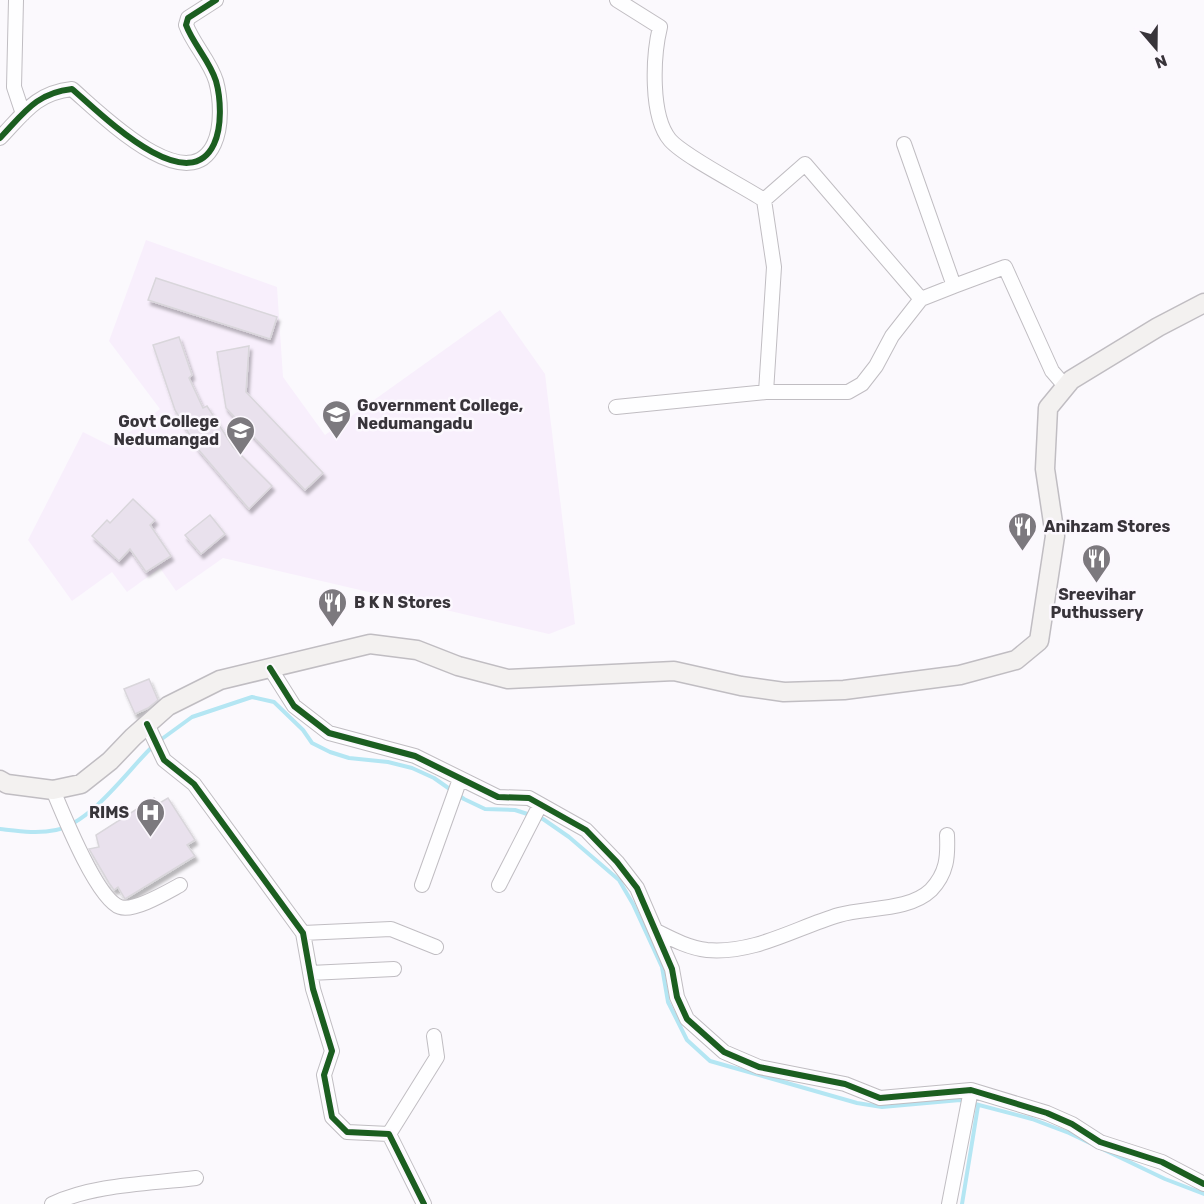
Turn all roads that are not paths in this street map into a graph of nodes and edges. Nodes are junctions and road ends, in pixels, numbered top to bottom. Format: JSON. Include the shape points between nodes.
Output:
{"nodes":[{"id":1,"x":16,"y":0,"type":"edge"},
{"id":2,"x":216,"y":0,"type":"edge"},
{"id":3,"x":617,"y":0,"type":"edge"},
{"id":4,"x":24,"y":114,"type":"junction"},
{"id":5,"x":0,"y":138,"type":"edge"},
{"id":6,"x":904,"y":144,"type":"dead end"},
{"id":7,"x":764,"y":200,"type":"junction"},
{"id":8,"x":954,"y":285,"type":"junction"},
{"id":9,"x":921,"y":299,"type":"junction"},
{"id":10,"x":1204,"y":303,"type":"edge"},
{"id":11,"x":1065,"y":386,"type":"junction"},
{"id":12,"x":766,"y":392,"type":"junction"},
{"id":13,"x":616,"y":407,"type":"dead end"},
{"id":14,"x":270,"y":668,"type":"junction"},
{"id":15,"x":147,"y":724,"type":"junction"},
{"id":16,"x":0,"y":780,"type":"edge"},
{"id":17,"x":460,"y":780,"type":"junction"},
{"id":18,"x":53,"y":790,"type":"junction"},
{"id":19,"x":540,"y":805,"type":"junction"},
{"id":20,"x":947,"y":835,"type":"dead end"},
{"id":21,"x":180,"y":885,"type":"dead end"},
{"id":22,"x":422,"y":885,"type":"dead end"},
{"id":23,"x":499,"y":885,"type":"dead end"},
{"id":24,"x":656,"y":931,"type":"junction"},
{"id":25,"x":303,"y":933,"type":"junction"},
{"id":26,"x":436,"y":947,"type":"dead end"},
{"id":27,"x":394,"y":969,"type":"dead end"},
{"id":28,"x":310,"y":973,"type":"junction"},
{"id":29,"x":434,"y":1036,"type":"dead end"},
{"id":30,"x":970,"y":1090,"type":"junction"},
{"id":31,"x":389,"y":1134,"type":"junction"},
{"id":32,"x":196,"y":1178,"type":"dead end"},
{"id":33,"x":1204,"y":1184,"type":"edge"},
{"id":34,"x":52,"y":1204,"type":"edge"},
{"id":35,"x":424,"y":1204,"type":"edge"},
{"id":36,"x":949,"y":1204,"type":"edge"}],
"edges":[{"from":1,"to":4,"type":"street","via":[[14,87]]},
{"from":2,"to":4,"type":"street","via":[[188,18],[186,25],[216,80],[219,102],[215,142],[197,161],[167,161],[151,153],[72,89],[52,91]]},
{"from":3,"to":7,"type":"street","via":[[660,27],[655,86],[658,114],[671,142]]},
{"from":4,"to":5,"type":"street"},
{"from":6,"to":8,"type":"street"},
{"from":7,"to":9,"type":"street","via":[[805,164]]},
{"from":7,"to":12,"type":"street","via":[[774,267]]},
{"from":8,"to":9,"type":"street"},
{"from":8,"to":11,"type":"street","via":[[1005,267],[1052,371]]},
{"from":9,"to":12,"type":"street","via":[[862,384],[848,392]]},
{"from":10,"to":11,"type":"main road","via":[[1098,362]]},
{"from":11,"to":14,"type":"main road","via":[[1048,408],[1045,470],[1055,536],[1039,641],[1016,660],[960,675],[912,682],[784,692],[674,671],[508,679],[417,650],[370,644]]},
{"from":12,"to":13,"type":"street"},
{"from":14,"to":15,"type":"main road","via":[[220,680],[168,706]]},
{"from":14,"to":17,"type":"street","via":[[294,706],[329,733],[415,756]]},
{"from":15,"to":18,"type":"main road","via":[[81,784]]},
{"from":15,"to":25,"type":"street","via":[[164,760],[194,784]]},
{"from":16,"to":18,"type":"main road"},
{"from":17,"to":19,"type":"street","via":[[498,797],[529,798]]},
{"from":17,"to":22,"type":"street"},
{"from":18,"to":21,"type":"street","via":[[74,839],[106,896],[120,907],[134,907]]},
{"from":19,"to":23,"type":"street"},
{"from":19,"to":24,"type":"street","via":[[586,830],[617,862],[636,888]]},
{"from":20,"to":24,"type":"street","via":[[945,869],[928,892],[908,903],[830,918],[776,940],[739,949],[706,950]]},
{"from":24,"to":30,"type":"street","via":[[687,1019],[724,1052],[759,1067],[845,1084],[880,1098]]},
{"from":25,"to":26,"type":"street","via":[[391,929]]},
{"from":25,"to":28,"type":"street"},
{"from":27,"to":28,"type":"street"},
{"from":28,"to":31,"type":"street","via":[[332,1051],[324,1075],[332,1117],[347,1132]]},
{"from":29,"to":31,"type":"street","via":[[437,1057]]},
{"from":30,"to":33,"type":"street","via":[[1047,1113],[1100,1142],[1162,1162]]},
{"from":30,"to":36,"type":"street"},
{"from":31,"to":35,"type":"street"},
{"from":32,"to":34,"type":"street","via":[[97,1191]]}]}
